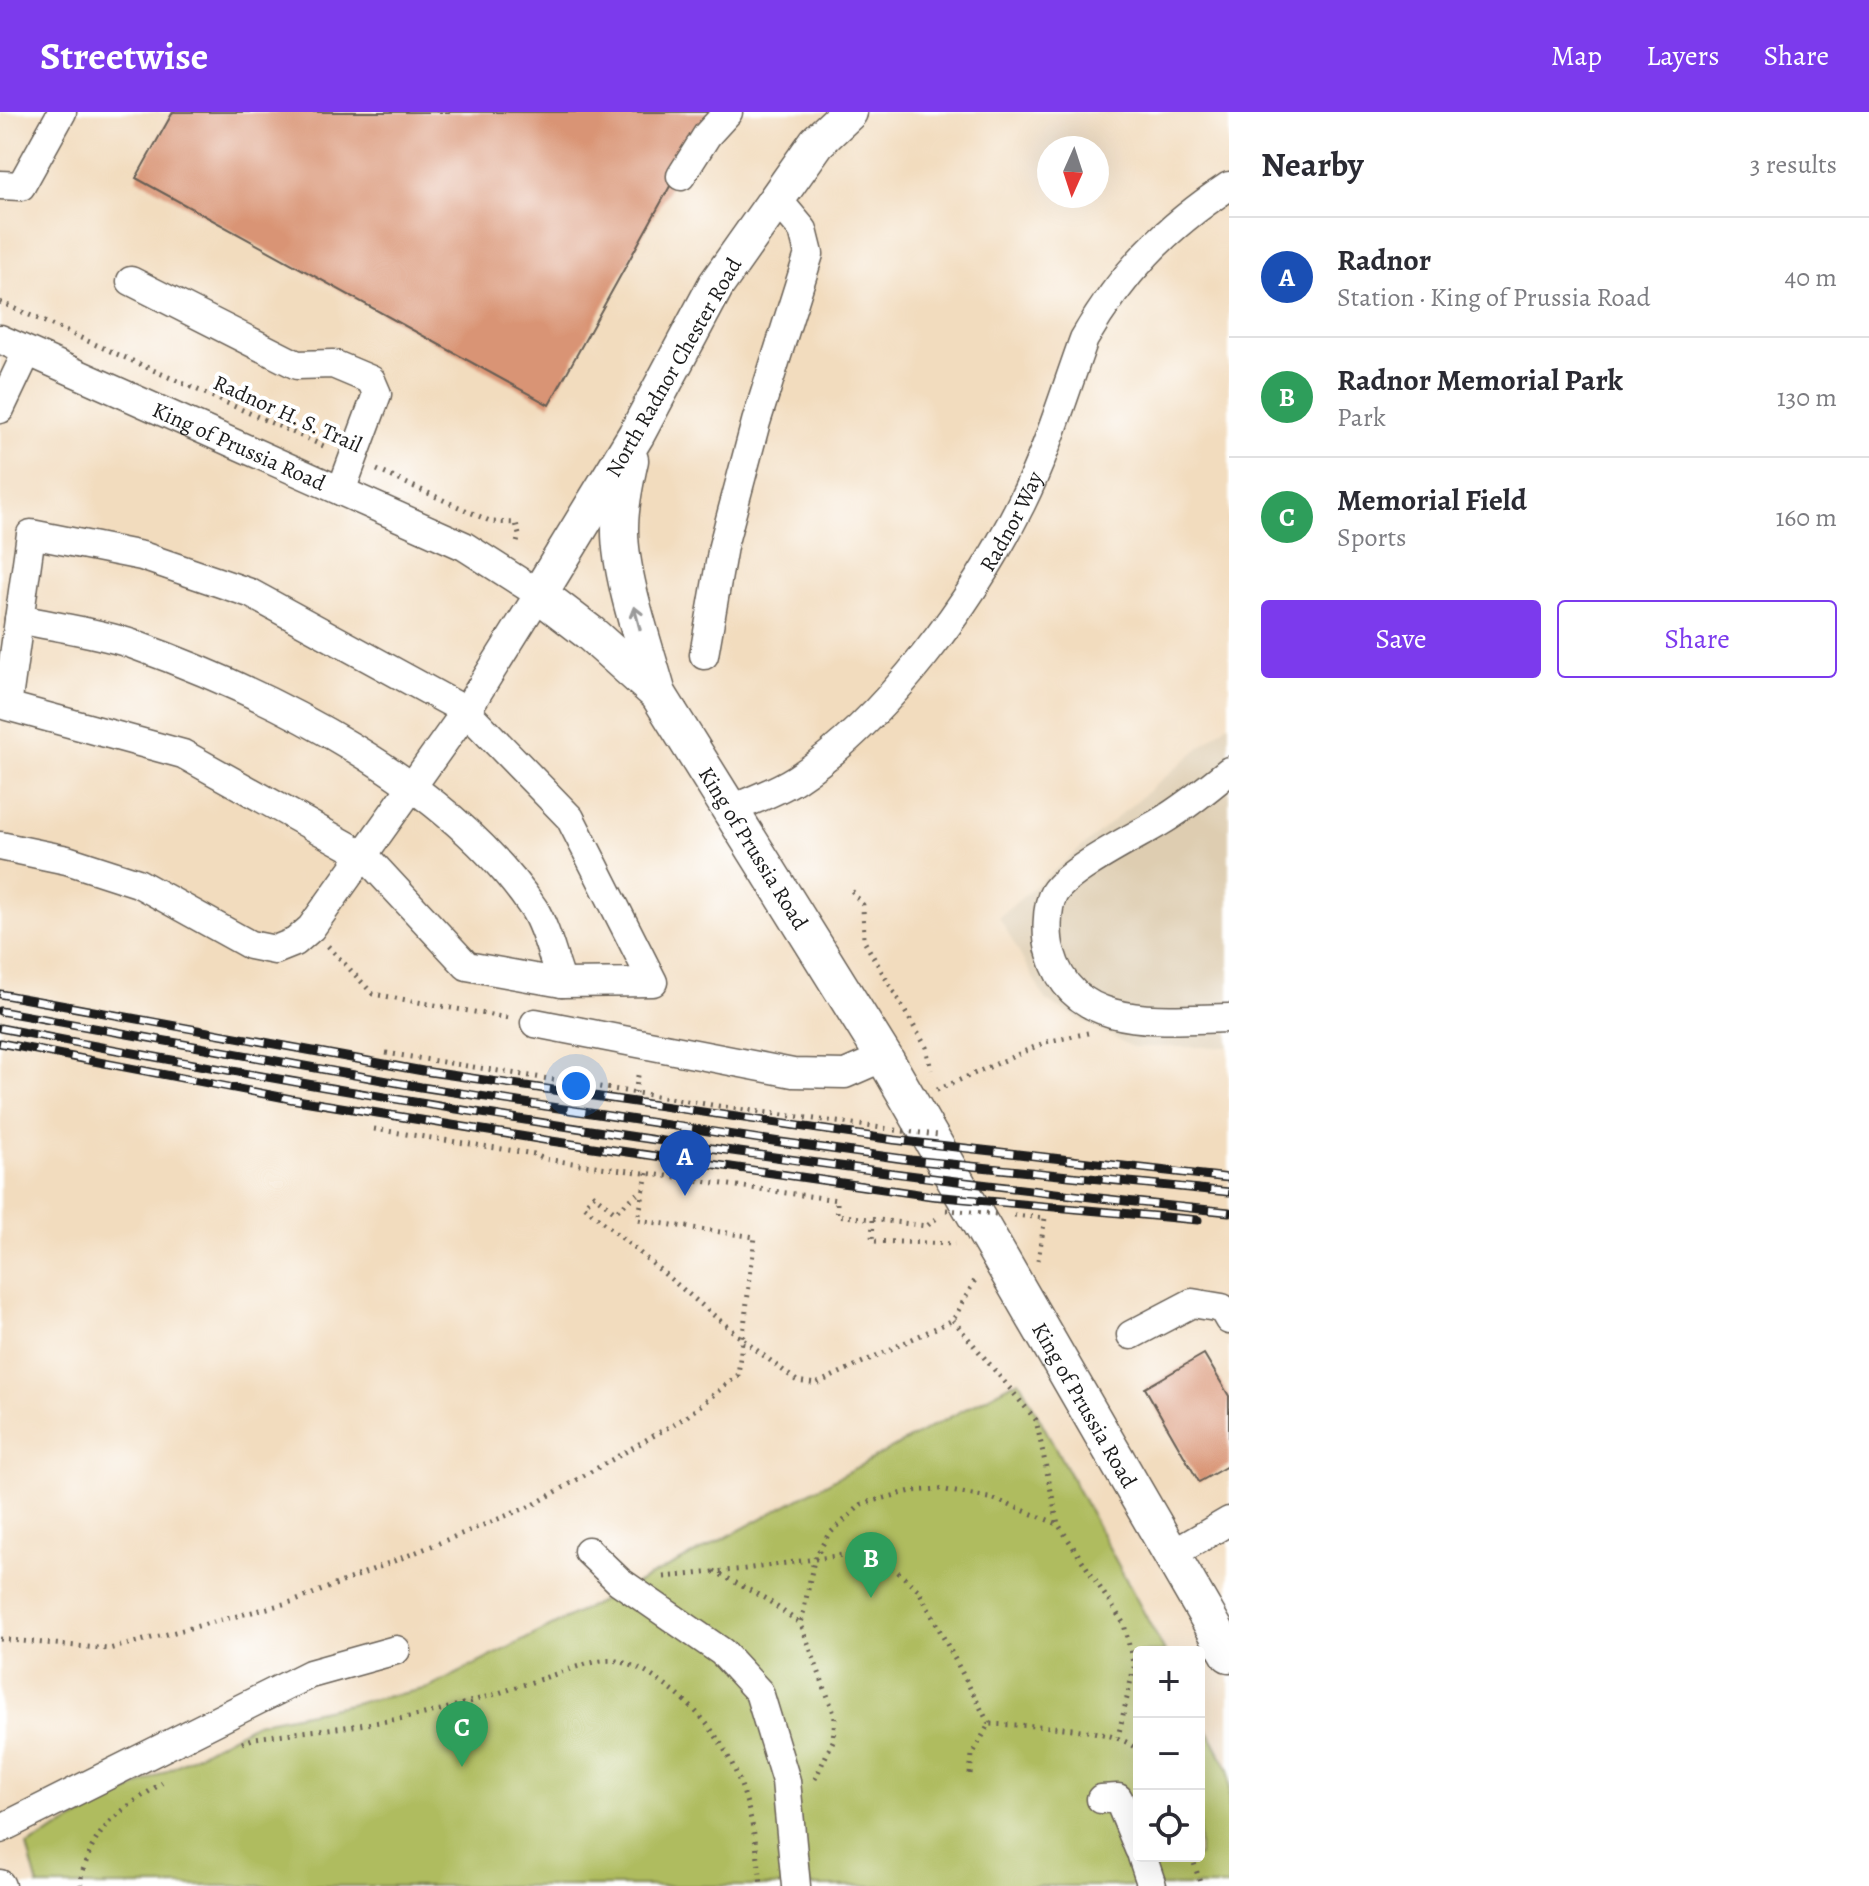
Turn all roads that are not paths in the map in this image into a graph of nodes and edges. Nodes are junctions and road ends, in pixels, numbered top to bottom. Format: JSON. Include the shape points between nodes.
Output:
{"nodes":[{"id":1,"x":62,"y":112,"type":"edge"},
{"id":2,"x":728,"y":112,"type":"edge"},
{"id":3,"x":849,"y":112,"type":"edge"},
{"id":4,"x":681,"y":176,"type":"dead end"},
{"id":5,"x":0,"y":185,"type":"edge"},
{"id":6,"x":1229,"y":186,"type":"edge"},
{"id":7,"x":777,"y":199,"type":"junction"},
{"id":8,"x":131,"y":281,"type":"dead end"},
{"id":9,"x":0,"y":339,"type":"edge"},
{"id":10,"x":27,"y":352,"type":"junction"},
{"id":11,"x":0,"y":409,"type":"edge"},
{"id":12,"x":636,"y":435,"type":"junction"},
{"id":13,"x":341,"y":491,"type":"junction"},
{"id":14,"x":524,"y":584,"type":"junction"},
{"id":15,"x":19,"y":619,"type":"junction"},
{"id":16,"x":704,"y":655,"type":"dead end"},
{"id":17,"x":658,"y":694,"type":"junction"},
{"id":18,"x":466,"y":711,"type":"junction"},
{"id":19,"x":1229,"y":771,"type":"edge"},
{"id":20,"x":413,"y":785,"type":"junction"},
{"id":21,"x":730,"y":810,"type":"junction"},
{"id":22,"x":0,"y":846,"type":"edge"},
{"id":23,"x":364,"y":855,"type":"junction"},
{"id":24,"x":562,"y":983,"type":"junction"},
{"id":25,"x":1229,"y":1018,"type":"edge"},
{"id":26,"x":535,"y":1023,"type":"road end"},
{"id":27,"x":884,"y":1057,"type":"junction"},
{"id":28,"x":1229,"y":1320,"type":"edge"},
{"id":29,"x":1131,"y":1335,"type":"dead end"},
{"id":30,"x":1229,"y":1521,"type":"edge"},
{"id":31,"x":588,"y":1551,"type":"dead end"},
{"id":32,"x":1171,"y":1555,"type":"junction"},
{"id":33,"x":396,"y":1650,"type":"dead end"},
{"id":34,"x":1229,"y":1654,"type":"edge"},
{"id":35,"x":1101,"y":1799,"type":"dead end"},
{"id":36,"x":0,"y":1829,"type":"edge"},
{"id":37,"x":1133,"y":1834,"type":"edge"},
{"id":38,"x":1144,"y":1862,"type":"edge"},
{"id":39,"x":796,"y":1886,"type":"edge"},
{"id":40,"x":1152,"y":1886,"type":"edge"}],
"edges":[{"from":1,"to":5,"type":"street","via":[[21,186]]},
{"from":2,"to":4,"type":"street"},
{"from":3,"to":7,"type":"main road","name":"North Radnor Chester Road","via":[[817,142]]},
{"from":6,"to":21,"type":"street","name":"Radnor Way","via":[[1170,229],[1104,304],[1084,339],[1021,505],[927,652],[862,728],[795,780]]},
{"from":7,"to":12,"type":"main road","name":"North Radnor Chester Road","via":[[716,285]]},
{"from":7,"to":16,"type":"street","via":[[803,230],[809,254],[723,546]]},
{"from":8,"to":13,"type":"street","via":[[297,365],[333,364],[371,380],[377,394]]},
{"from":9,"to":10,"type":"street","name":"King of Prussia Road"},
{"from":10,"to":11,"type":"street"},
{"from":10,"to":13,"type":"street","name":"King of Prussia Road"},
{"from":12,"to":14,"type":"main road","name":"North Radnor Chester Road"},
{"from":17,"to":12,"type":"main road","one_way":true,"via":[[623,563],[620,530]]},
{"from":13,"to":14,"type":"street","name":"King of Prussia Road","via":[[464,546]]},
{"from":14,"to":17,"type":"main road","name":"King of Prussia Road","via":[[590,633]]},
{"from":14,"to":18,"type":"street"},
{"from":15,"to":18,"type":"street","via":[[31,534],[142,556],[250,593]]},
{"from":15,"to":20,"type":"street","via":[[129,643],[202,673],[302,718]]},
{"from":15,"to":23,"type":"street","via":[[7,706],[183,754]]},
{"from":17,"to":21,"type":"main road","name":"King of Prussia Road"},
{"from":18,"to":20,"type":"street"},
{"from":18,"to":24,"type":"street","via":[[570,818],[653,982]]},
{"from":19,"to":25,"type":"street","via":[[1164,820],[1074,874],[1054,894],[1047,926],[1053,961],[1074,993],[1092,1007],[1150,1019]]},
{"from":20,"to":23,"type":"street"},
{"from":20,"to":24,"type":"street","via":[[495,859],[536,911]]},
{"from":21,"to":27,"type":"main road","name":"King of Prussia Road"},
{"from":22,"to":23,"type":"street","via":[[138,883],[250,945],[275,950],[311,928]]},
{"from":23,"to":24,"type":"street","via":[[467,966]]},
{"from":26,"to":27,"type":"street","via":[[793,1073],[845,1074]]},
{"from":27,"to":32,"type":"main road","name":"King of Prussia Road"},
{"from":28,"to":29,"type":"street","via":[[1222,1308],[1192,1303]]},
{"from":30,"to":32,"type":"street"},
{"from":31,"to":39,"type":"street","via":[[619,1581],[722,1652],[759,1692],[786,1781]]},
{"from":32,"to":34,"type":"main road","name":"King of Prussia Road"},
{"from":33,"to":36,"type":"street","via":[[310,1674]]},
{"from":35,"to":37,"type":"street","via":[[1118,1798]]},
{"from":38,"to":40,"type":"street"}]}
